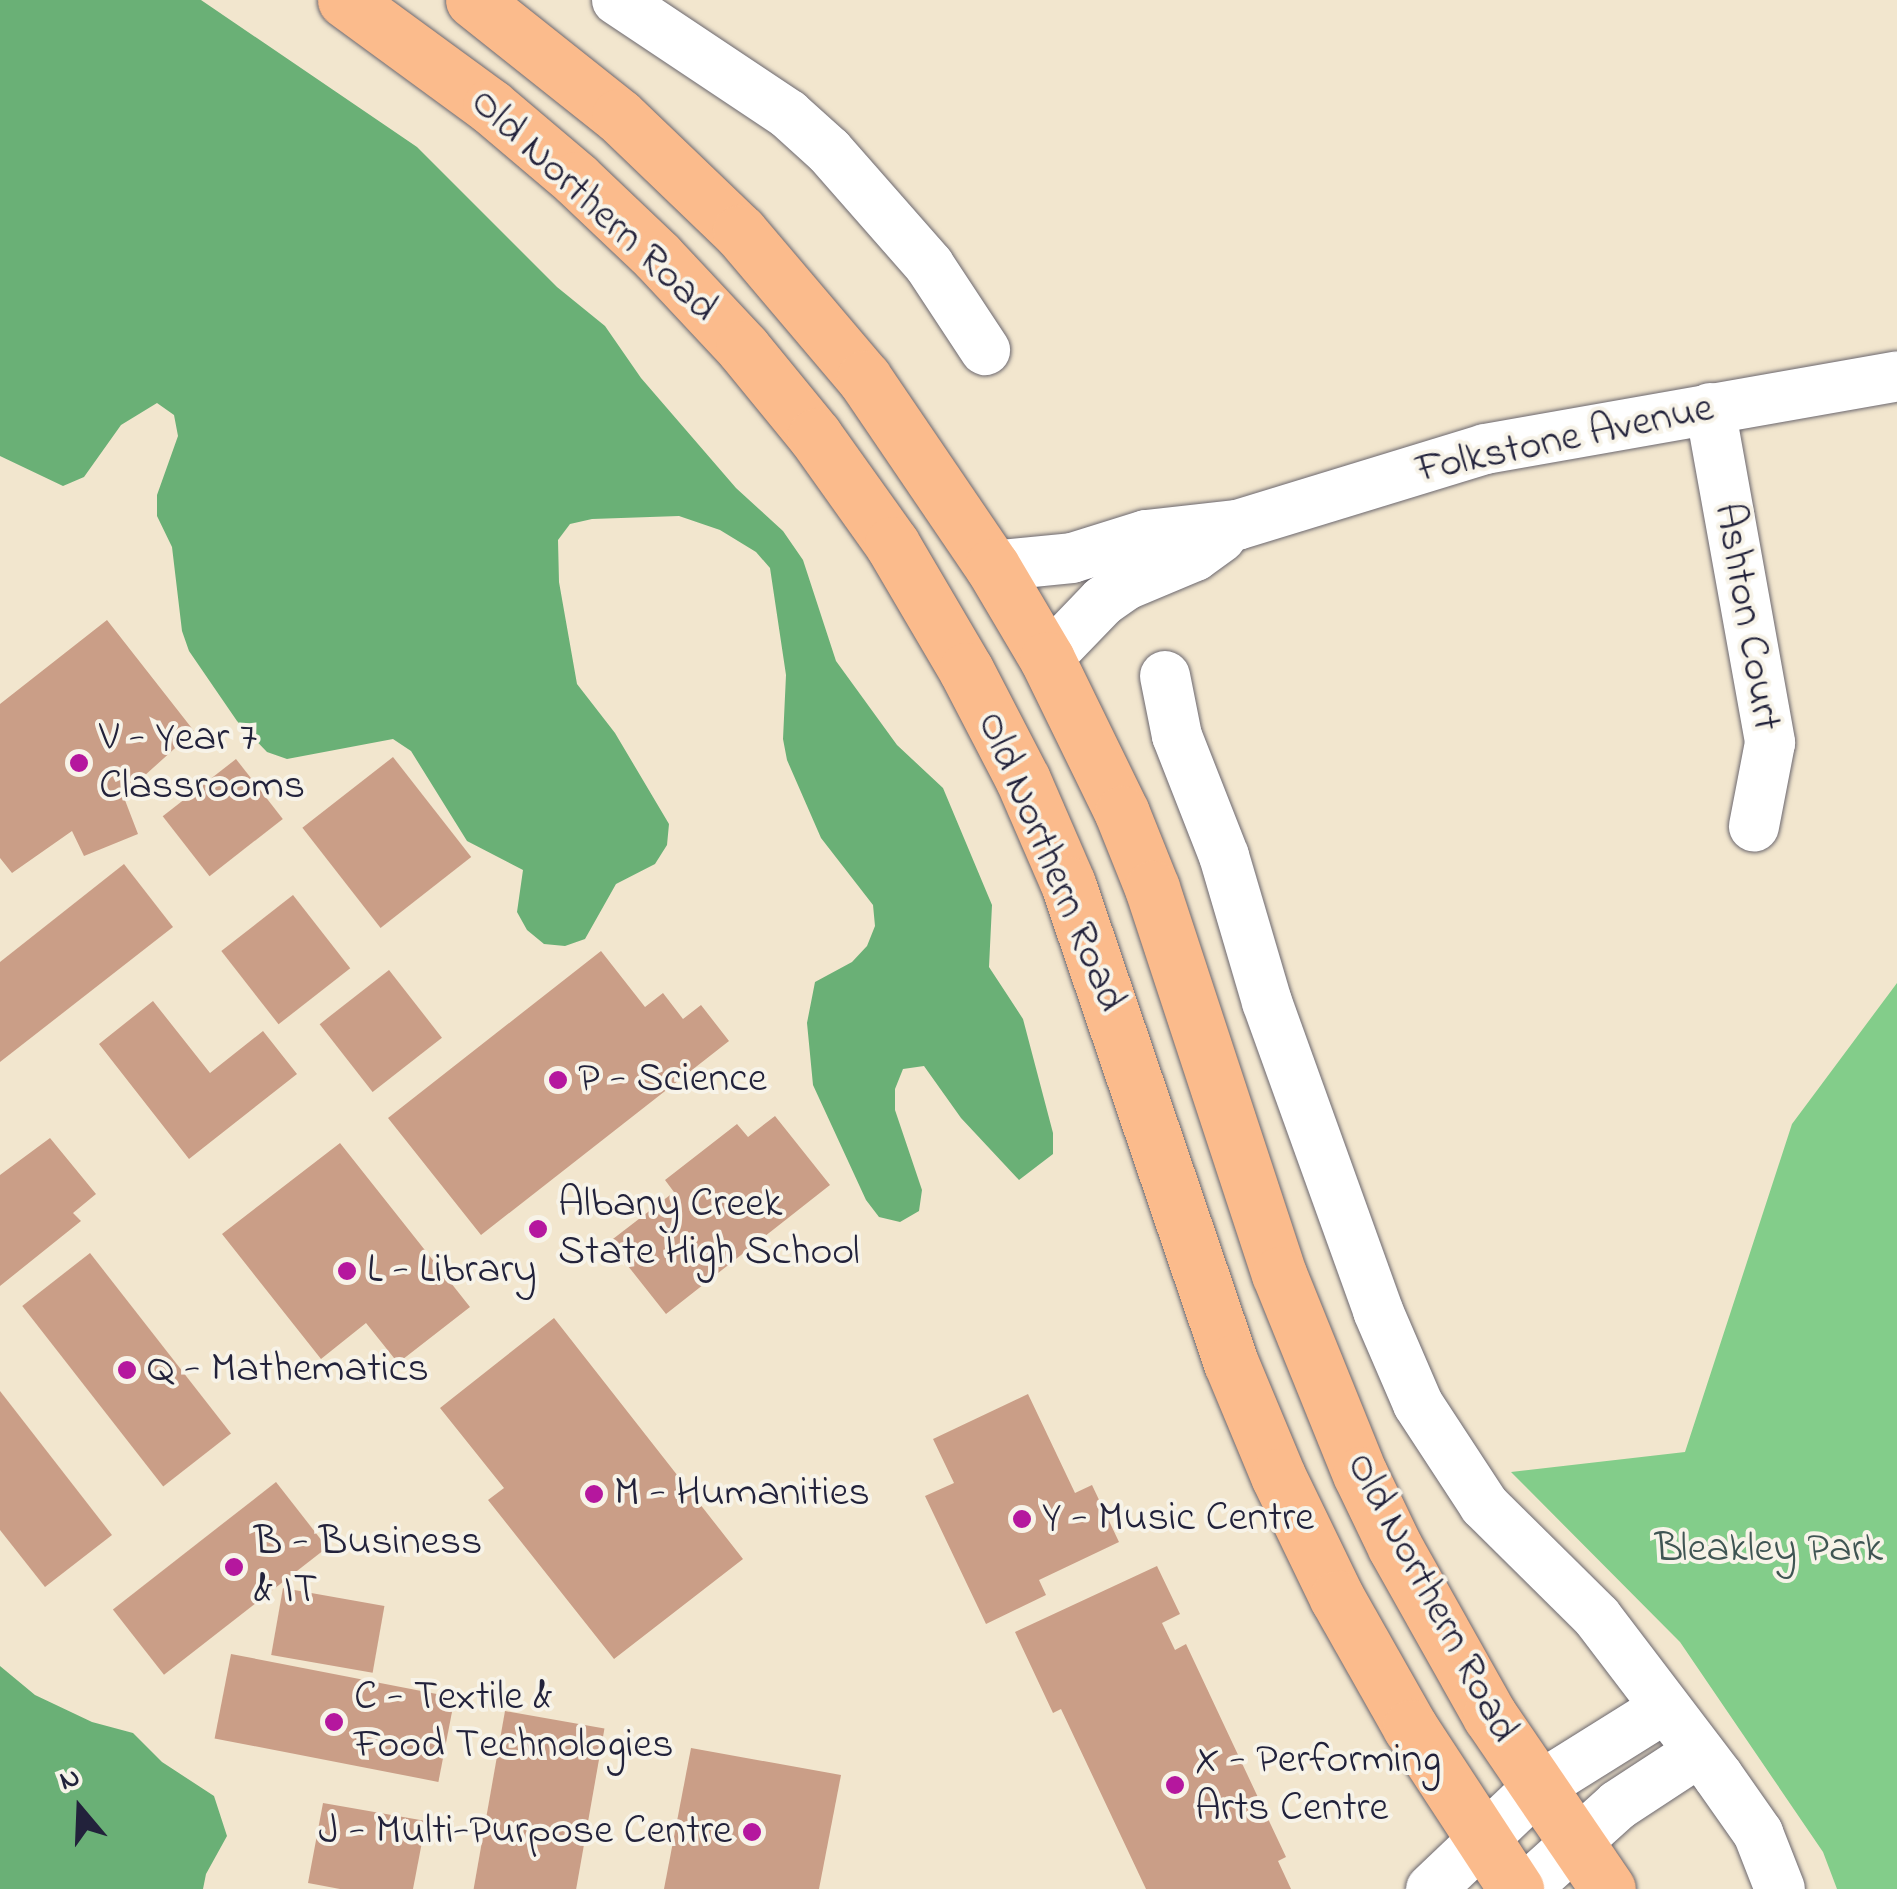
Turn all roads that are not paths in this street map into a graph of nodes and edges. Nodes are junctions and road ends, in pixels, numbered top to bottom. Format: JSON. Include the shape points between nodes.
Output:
{"nodes":[{"id":1,"x":345,"y":0,"type":"edge"},
{"id":2,"x":474,"y":0,"type":"edge"},
{"id":3,"x":617,"y":0,"type":"edge"},
{"id":4,"x":985,"y":350,"type":"dead end"},
{"id":5,"x":1897,"y":376,"type":"edge"},
{"id":6,"x":1710,"y":408,"type":"junction"},
{"id":7,"x":1237,"y":525,"type":"junction"},
{"id":8,"x":992,"y":566,"type":"junction"},
{"id":9,"x":1047,"y":659,"type":"junction"},
{"id":10,"x":1165,"y":676,"type":"dead end"},
{"id":11,"x":1754,"y":826,"type":"dead end"},
{"id":12,"x":1665,"y":1708,"type":"junction"},
{"id":13,"x":1699,"y":1752,"type":"junction"},
{"id":14,"x":1537,"y":1788,"type":"junction"},
{"id":15,"x":1480,"y":1837,"type":"junction"},
{"id":16,"x":1574,"y":1842,"type":"junction"},
{"id":17,"x":1432,"y":1889,"type":"edge"},
{"id":18,"x":1516,"y":1889,"type":"edge"},
{"id":19,"x":1525,"y":1889,"type":"edge"},
{"id":20,"x":1608,"y":1889,"type":"edge"},
{"id":21,"x":1780,"y":1889,"type":"edge"}],
"edges":[{"from":1,"to":15,"type":"highway","name":"Old Northern Road","via":[[490,106],[657,256],[744,348],[892,544],[982,702],[1068,884],[1232,1362],[1278,1476],[1364,1646]]},
{"from":2,"to":8,"type":"highway","name":"Old Northern Road","via":[[619,116],[740,232],[864,378]]},
{"from":3,"to":4,"type":"street","via":[[788,114],[828,151],[929,264]]},
{"from":5,"to":6,"type":"street","name":"Folkstone Avenue"},
{"from":6,"to":7,"type":"street","name":"Folkstone Avenue","via":[[1485,449]]},
{"from":6,"to":11,"type":"street","name":"Ashton Court","via":[[1770,743]]},
{"from":7,"to":8,"type":"street","name":"Folkstone Avenue","via":[[1146,535],[1072,558]]},
{"from":7,"to":9,"type":"street","name":"Folkstone Avenue","via":[[1195,556],[1103,601]]},
{"from":8,"to":9,"type":"highway","name":"Old Northern Road"},
{"from":9,"to":14,"type":"highway","name":"Old Northern Road","via":[[1152,888],[1280,1274],[1360,1474],[1470,1682]]},
{"from":10,"to":12,"type":"street","name":"Old Northern Road","via":[[1176,736],[1224,856],[1267,1002],[1418,1404],[1484,1505],[1596,1616]]},
{"from":12,"to":13,"type":"street","name":"Old Northern Road"},
{"from":12,"to":14,"type":"street","name":"Old Northern Road"},
{"from":13,"to":16,"type":"street"},
{"from":13,"to":21,"type":"street","name":"Old Northern Road","via":[[1758,1833]]},
{"from":14,"to":15,"type":"street"},
{"from":14,"to":16,"type":"highway","name":"Old Northern Road"},
{"from":15,"to":17,"type":"street"},
{"from":15,"to":18,"type":"highway","name":"Old Northern Road"},
{"from":16,"to":19,"type":"street"},
{"from":16,"to":20,"type":"highway","name":"Old Northern Road"}]}
